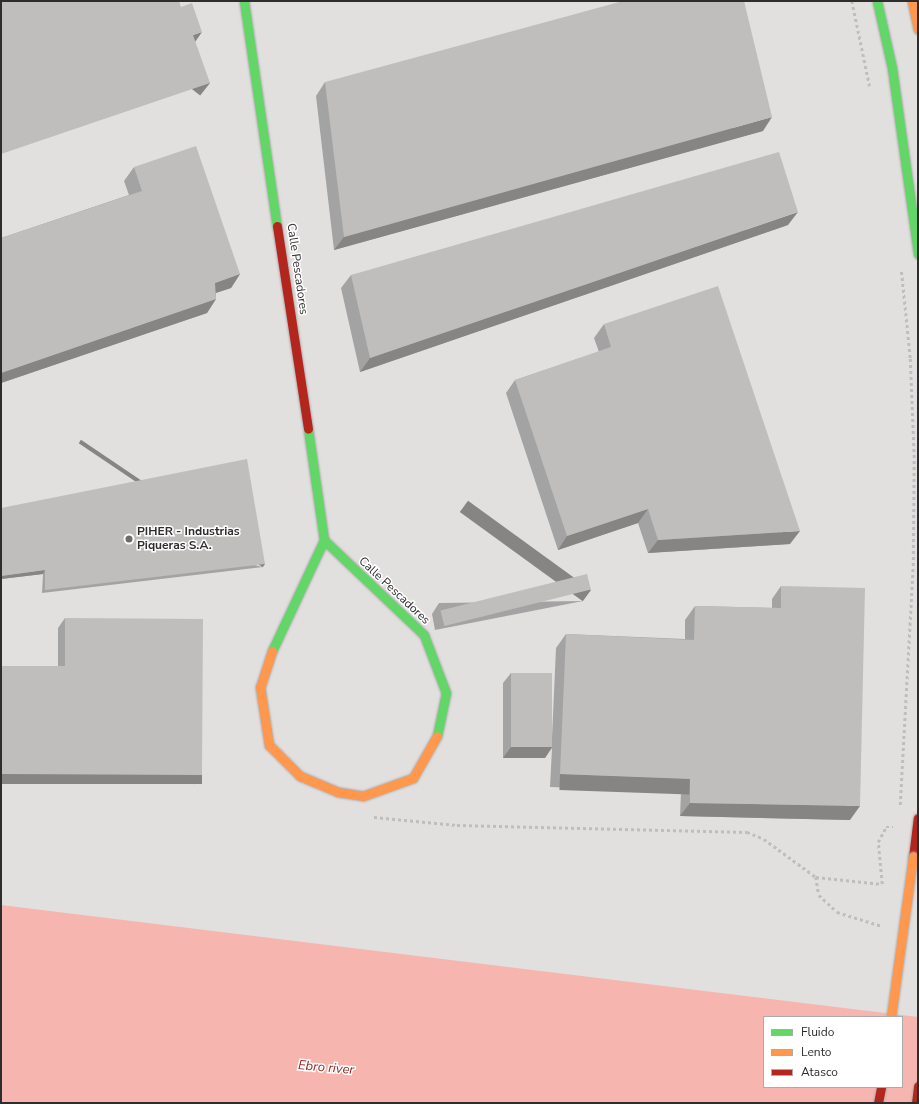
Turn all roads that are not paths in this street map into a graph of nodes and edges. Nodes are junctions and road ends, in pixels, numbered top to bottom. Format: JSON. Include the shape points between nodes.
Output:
{"nodes":[{"id":1,"x":244,"y":1,"type":"edge"},
{"id":2,"x":877,"y":1,"type":"edge"},
{"id":3,"x":912,"y":1,"type":"edge"},
{"id":4,"x":918,"y":28,"type":"edge"},
{"id":5,"x":918,"y":254,"type":"edge"},
{"id":6,"x":324,"y":540,"type":"junction"},
{"id":7,"x":918,"y":818,"type":"edge"},
{"id":8,"x":891,"y":1016,"type":"edge"},
{"id":9,"x":918,"y":1086,"type":"edge"},
{"id":10,"x":881,"y":1088,"type":"edge"},
{"id":11,"x":878,"y":1103,"type":"edge"},
{"id":12,"x":916,"y":1103,"type":"edge"}],
"edges":[{"from":1,"to":6,"type":"main road","name":"Calle Pescadores"},
{"from":2,"to":5,"type":"main road","via":[[892,68]]},
{"from":3,"to":4,"type":"main road"},
{"from":6,"to":6,"type":"main road","name":"Calle Pescadores","via":[[272,652],[260,687],[269,745],[300,776],[338,792],[363,796],[413,778],[436,739],[446,693],[424,636]]},
{"from":7,"to":8,"type":"main road","bridge":true},
{"from":9,"to":12,"type":"main road"},
{"from":10,"to":11,"type":"main road"}]}
